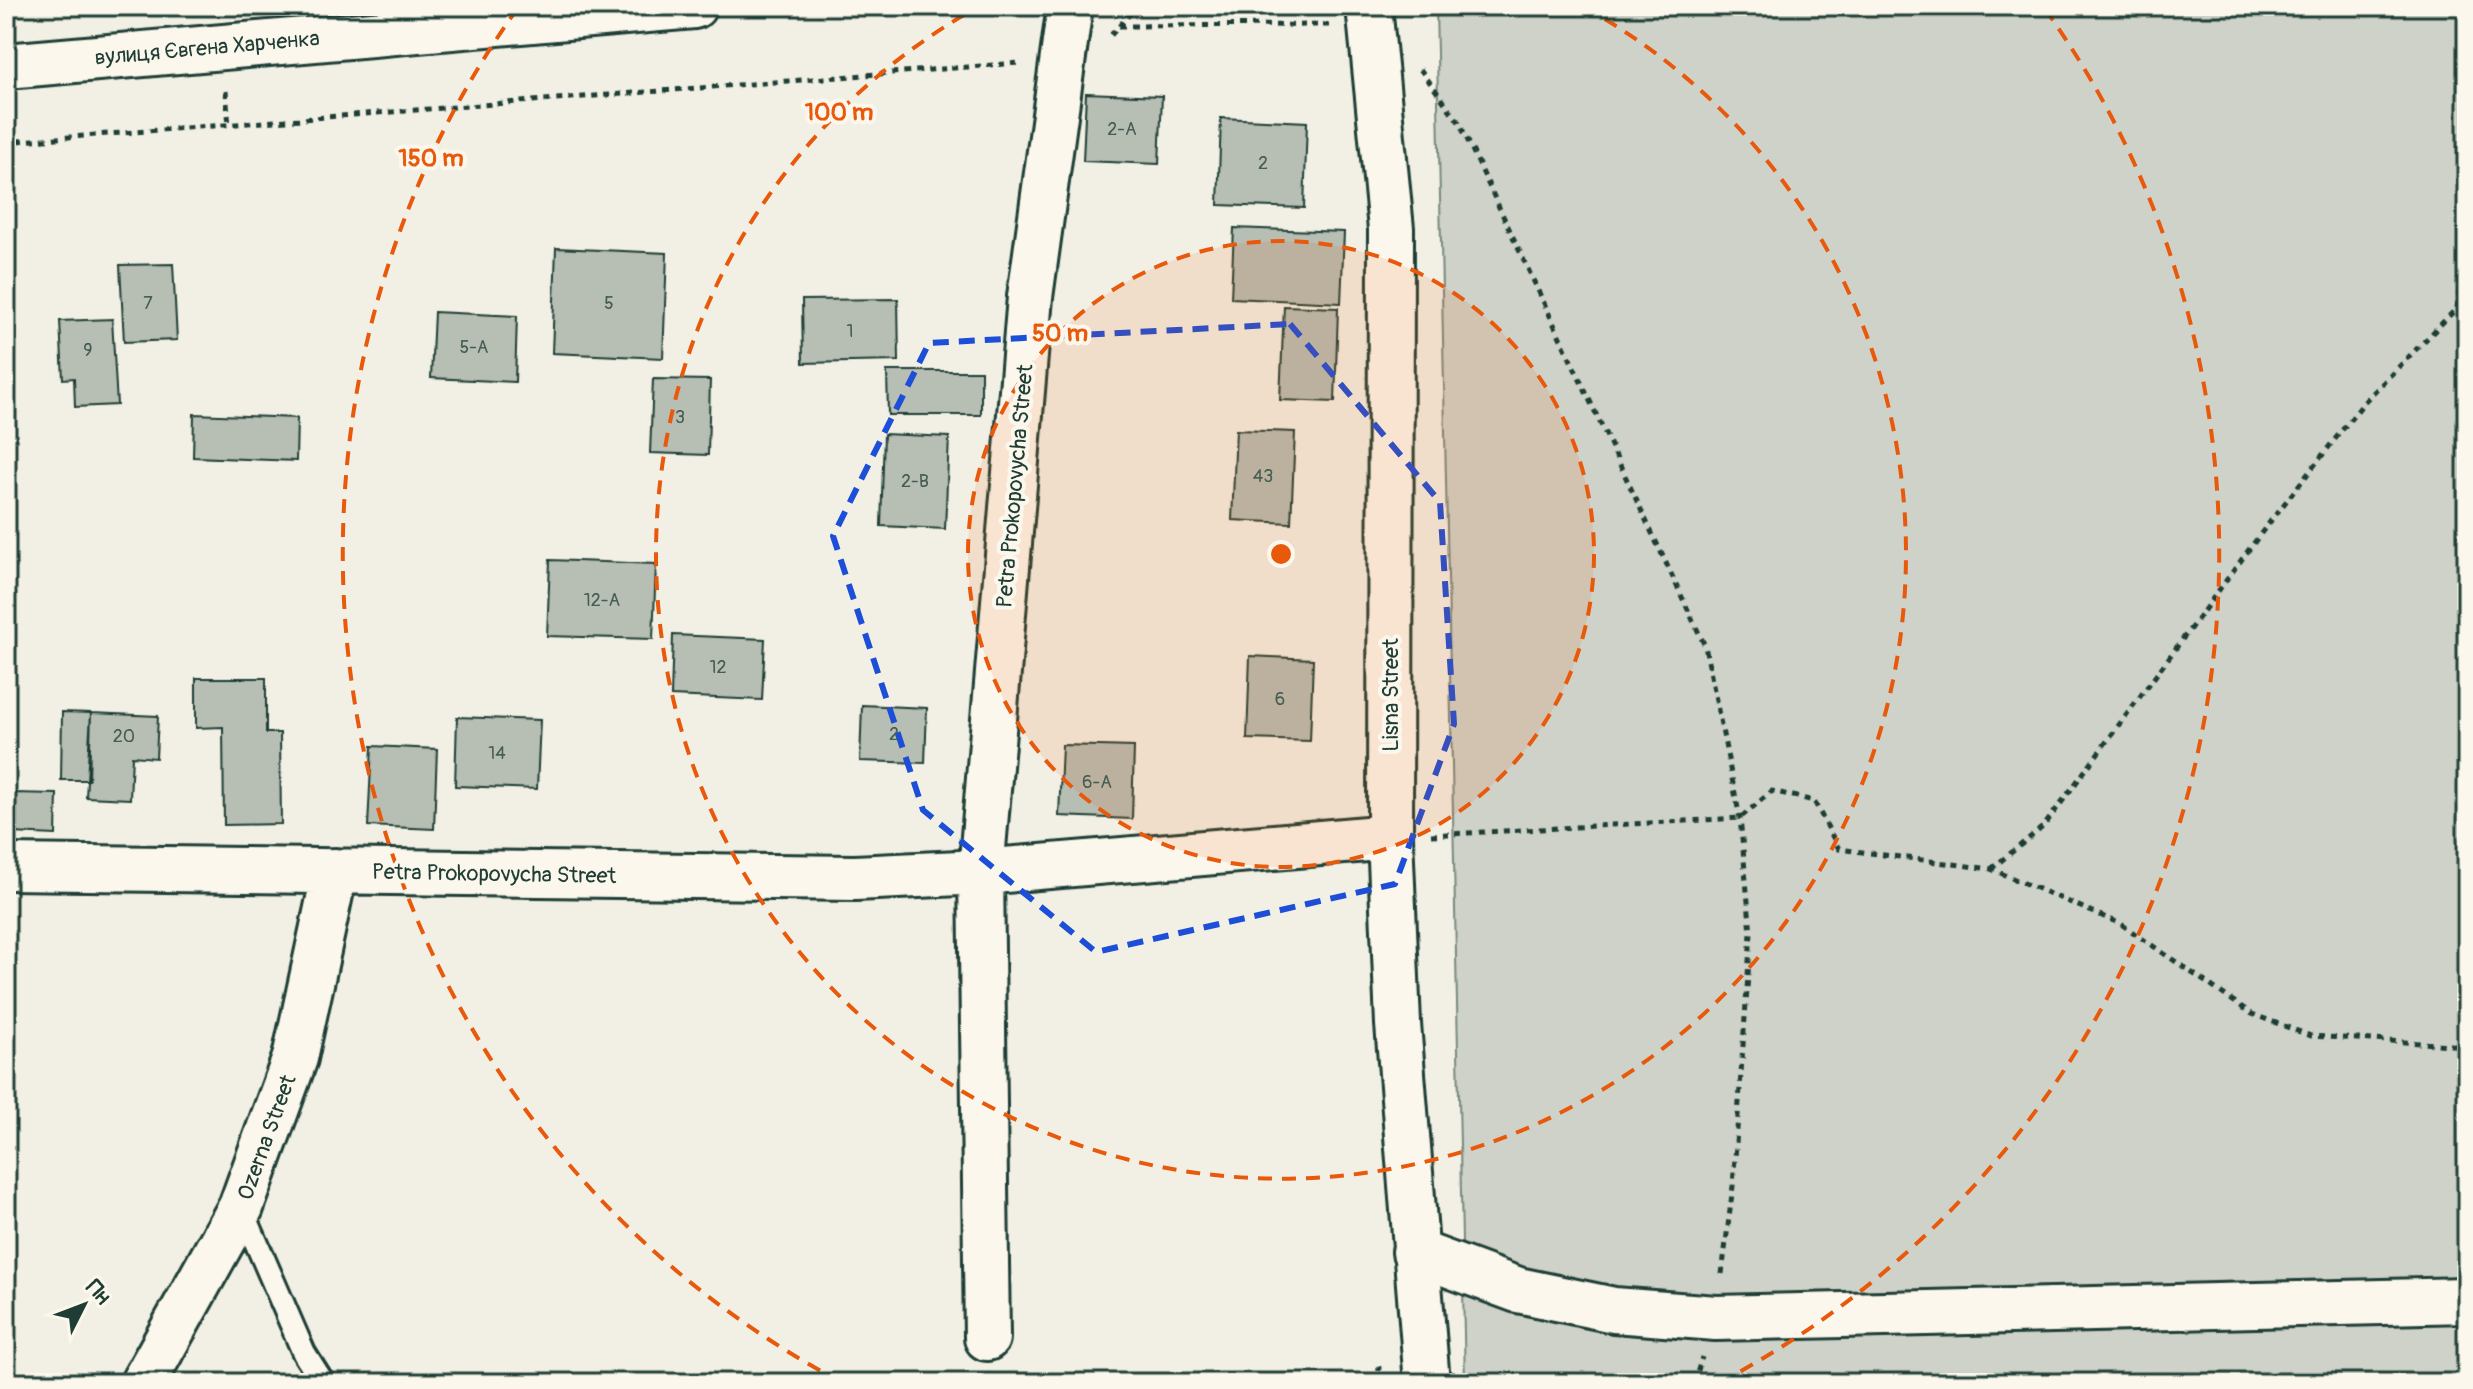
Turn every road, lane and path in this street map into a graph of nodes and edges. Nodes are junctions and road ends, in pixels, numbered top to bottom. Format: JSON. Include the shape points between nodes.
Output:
{"nodes":[{"id":1,"x":694,"y":6,"type":"edge"},
{"id":2,"x":1070,"y":6,"type":"edge"},
{"id":3,"x":1137,"y":6,"type":"edge"},
{"id":4,"x":1371,"y":15,"type":"edge"},
{"id":5,"x":1118,"y":26,"type":"junction"},
{"id":6,"x":1063,"y":60,"type":"junction"},
{"id":7,"x":6,"y":66,"type":"edge"},
{"id":8,"x":1418,"y":67,"type":"dead end"},
{"id":9,"x":6,"y":142,"type":"edge"},
{"id":10,"x":2467,"y":229,"type":"edge"},
{"id":11,"x":1740,"y":818,"type":"junction"},
{"id":12,"x":1390,"y":837,"type":"junction"},
{"id":13,"x":6,"y":867,"type":"edge"},
{"id":14,"x":1991,"y":869,"type":"junction"},
{"id":15,"x":335,"y":871,"type":"junction"},
{"id":16,"x":981,"y":872,"type":"junction"},
{"id":17,"x":2467,"y":1046,"type":"edge"},
{"id":18,"x":241,"y":1207,"type":"junction"},
{"id":19,"x":1415,"y":1252,"type":"junction"},
{"id":20,"x":2467,"y":1300,"type":"edge"},
{"id":21,"x":1716,"y":1318,"type":"junction"},
{"id":22,"x":987,"y":1338,"type":"dead end"},
{"id":23,"x":143,"y":1383,"type":"edge"},
{"id":24,"x":323,"y":1383,"type":"edge"},
{"id":25,"x":1427,"y":1383,"type":"edge"},
{"id":26,"x":1694,"y":1383,"type":"edge"}],
"edges":[{"from":1,"to":7,"type":"street","name":"вулиця Євгена Харченка"},
{"from":2,"to":6,"type":"street","name":"Petra Prokopovycha Street"},
{"from":3,"to":5,"type":"path"},
{"from":4,"to":5,"type":"path"},
{"from":4,"to":12,"type":"street","name":"Lisna Street","via":[[1391,229]]},
{"from":5,"to":6,"type":"path","via":[[1093,56]]},
{"from":6,"to":9,"type":"path"},
{"from":6,"to":16,"type":"street","name":"Petra Prokopovycha Street","via":[[1030,297]]},
{"from":8,"to":11,"type":"path","via":[[1459,122],[1705,646]]},
{"from":10,"to":14,"type":"path","via":[[2457,308],[2365,401],[2044,826]]},
{"from":11,"to":12,"type":"path"},
{"from":11,"to":14,"type":"path","via":[[1772,791],[1814,801],[1839,849]]},
{"from":11,"to":21,"type":"path","via":[[1751,933],[1733,1186]]},
{"from":12,"to":16,"type":"street","name":"Petra Prokopovycha Street"},
{"from":12,"to":19,"type":"street","name":"Lisna Street"},
{"from":13,"to":15,"type":"street","name":"Petra Prokopovycha Street"},
{"from":14,"to":17,"type":"path","via":[[2121,924],[2252,1014],[2311,1036]]},
{"from":15,"to":16,"type":"street","name":"Petra Prokopovycha Street","via":[[855,878]]},
{"from":15,"to":18,"type":"street","name":"Ozerna Street","via":[[295,1058]]},
{"from":16,"to":22,"type":"street","name":"Petra Prokopovycha Street"},
{"from":18,"to":23,"type":"street","name":"Ozerna Street"},
{"from":18,"to":24,"type":"lane","via":[[304,1353]]},
{"from":19,"to":21,"type":"street","via":[[1518,1290],[1614,1310]]},
{"from":19,"to":25,"type":"street","name":"Lisna Street"},
{"from":20,"to":21,"type":"street"},
{"from":21,"to":26,"type":"path"}]}
